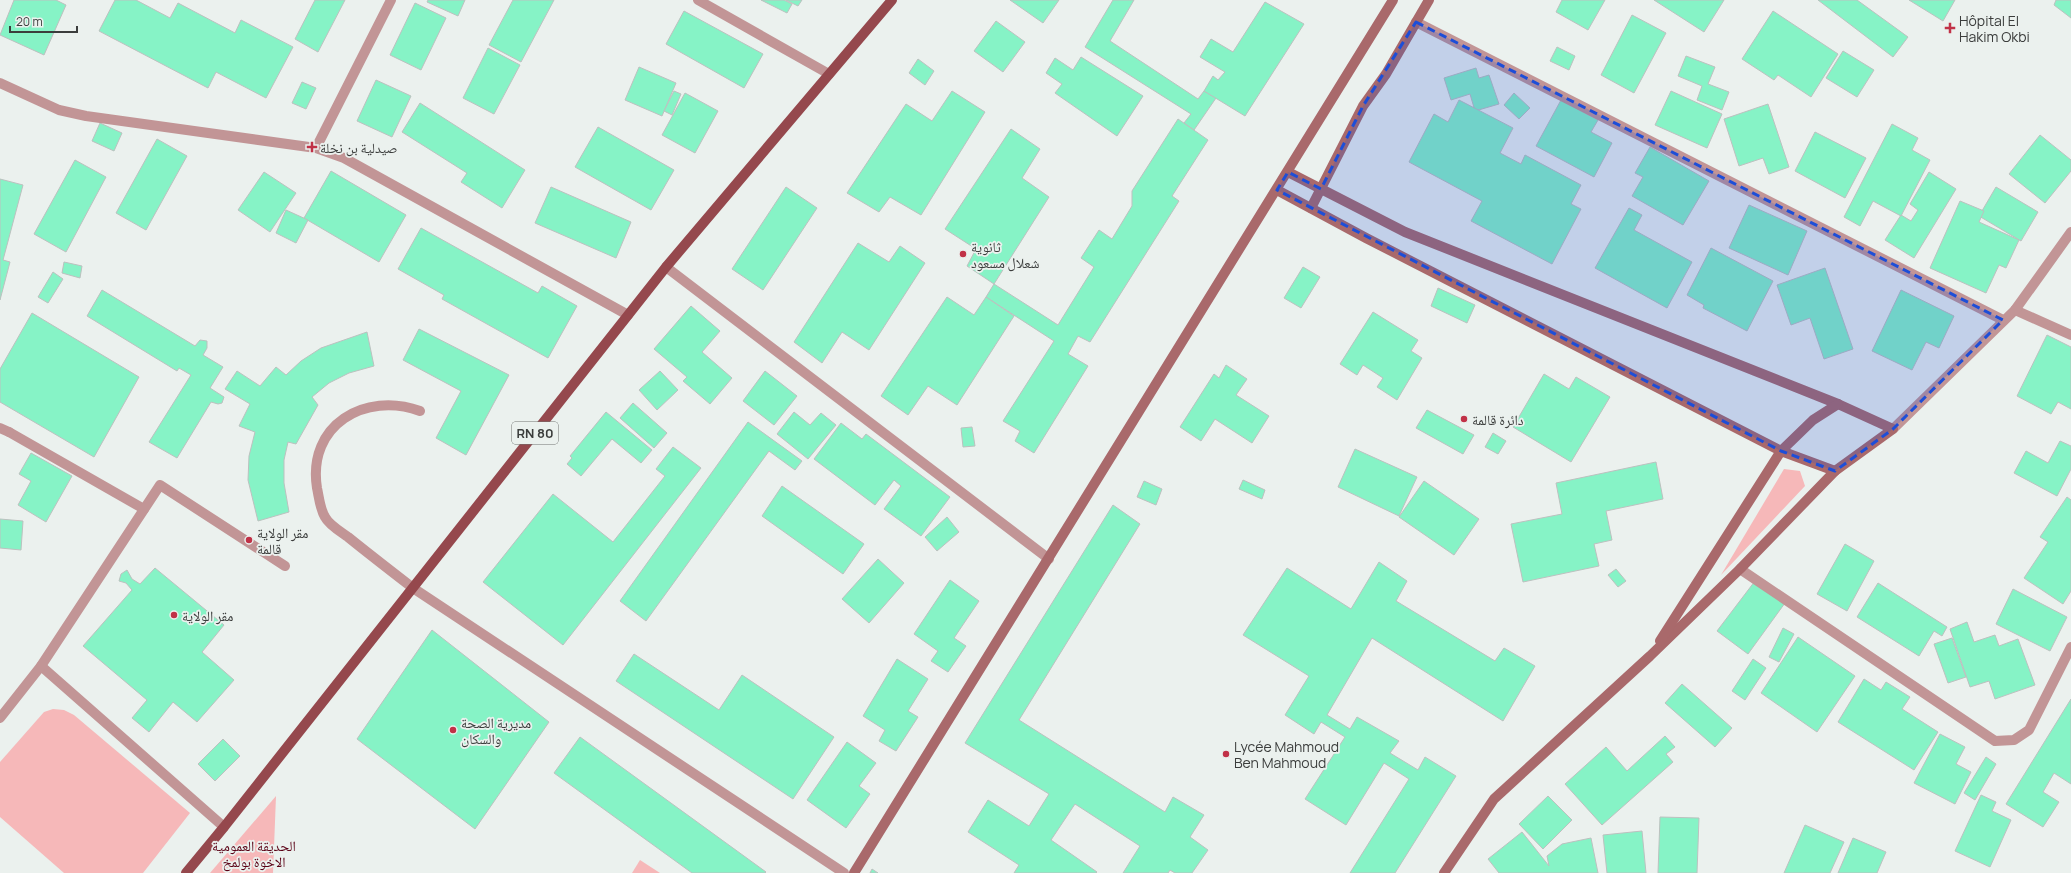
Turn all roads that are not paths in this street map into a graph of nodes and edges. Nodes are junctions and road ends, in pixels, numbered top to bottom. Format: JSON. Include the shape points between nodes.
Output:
{"nodes":[{"id":1,"x":390,"y":0,"type":"edge"},
{"id":2,"x":698,"y":0,"type":"edge"},
{"id":3,"x":892,"y":0,"type":"edge"},
{"id":4,"x":1393,"y":0,"type":"edge"},
{"id":5,"x":1429,"y":0,"type":"edge"},
{"id":6,"x":1416,"y":22,"type":"junction"},
{"id":7,"x":829,"y":74,"type":"junction"},
{"id":8,"x":0,"y":83,"type":"edge"},
{"id":9,"x":316,"y":148,"type":"junction"},
{"id":10,"x":1288,"y":172,"type":"junction"},
{"id":11,"x":1321,"y":189,"type":"junction"},
{"id":12,"x":1276,"y":190,"type":"junction"},
{"id":13,"x":1311,"y":208,"type":"junction"},
{"id":14,"x":2071,"y":232,"type":"edge"},
{"id":15,"x":666,"y":267,"type":"junction"},
{"id":16,"x":2015,"y":310,"type":"junction"},
{"id":17,"x":628,"y":315,"type":"junction"},
{"id":18,"x":2003,"y":320,"type":"junction"},
{"id":19,"x":2071,"y":335,"type":"edge"},
{"id":20,"x":1838,"y":404,"type":"junction"},
{"id":21,"x":420,"y":411,"type":"dead end"},
{"id":22,"x":1893,"y":429,"type":"junction"},
{"id":23,"x":4,"y":430,"type":"edge"},
{"id":24,"x":1781,"y":452,"type":"junction"},
{"id":25,"x":1836,"y":471,"type":"junction"},
{"id":26,"x":144,"y":509,"type":"junction"},
{"id":27,"x":1049,"y":559,"type":"junction"},
{"id":28,"x":285,"y":566,"type":"dead end"},
{"id":29,"x":1740,"y":569,"type":"junction"},
{"id":30,"x":413,"y":588,"type":"junction"},
{"id":31,"x":2071,"y":647,"type":"edge"},
{"id":32,"x":1650,"y":656,"type":"junction"},
{"id":33,"x":41,"y":666,"type":"junction"},
{"id":34,"x":0,"y":718,"type":"edge"},
{"id":35,"x":224,"y":827,"type":"junction"},
{"id":36,"x":186,"y":873,"type":"edge"},
{"id":37,"x":844,"y":873,"type":"edge"},
{"id":38,"x":854,"y":873,"type":"edge"},
{"id":39,"x":1444,"y":873,"type":"edge"}],
"edges":[{"from":1,"to":9,"type":"street"},
{"from":2,"to":7,"type":"street"},
{"from":3,"to":7,"type":"main road","number":"RN 80"},
{"from":4,"to":10,"type":"street"},
{"from":5,"to":6,"type":"street"},
{"from":6,"to":11,"type":"street","via":[[1386,74],[1363,106]]},
{"from":6,"to":18,"type":"street"},
{"from":7,"to":15,"type":"main road","number":"RN 80"},
{"from":8,"to":9,"type":"street","via":[[59,110]]},
{"from":9,"to":17,"type":"street","via":[[344,158]]},
{"from":10,"to":11,"type":"street"},
{"from":10,"to":12,"type":"street"},
{"from":11,"to":13,"type":"street"},
{"from":11,"to":20,"type":"street","via":[[1405,232]]},
{"from":12,"to":13,"type":"street"},
{"from":12,"to":27,"type":"street"},
{"from":13,"to":24,"type":"street"},
{"from":14,"to":16,"type":"street"},
{"from":15,"to":17,"type":"main road","number":"RN 80"},
{"from":15,"to":27,"type":"street"},
{"from":16,"to":18,"type":"street"},
{"from":16,"to":19,"type":"street"},
{"from":17,"to":30,"type":"main road","number":"RN 80"},
{"from":18,"to":22,"type":"street"},
{"from":20,"to":22,"type":"street"},
{"from":20,"to":24,"type":"street","via":[[1813,420]]},
{"from":21,"to":30,"type":"street","via":[[405,405],[390,404],[350,414],[334,426],[324,438],[318,456],[316,476],[325,518]]},
{"from":22,"to":25,"type":"street"},
{"from":23,"to":26,"type":"street"},
{"from":24,"to":25,"type":"street"},
{"from":24,"to":32,"type":"street"},
{"from":25,"to":29,"type":"street"},
{"from":26,"to":28,"type":"street","via":[[160,485]]},
{"from":26,"to":33,"type":"street"},
{"from":27,"to":38,"type":"street"},
{"from":29,"to":31,"type":"street","via":[[1995,741],[2014,740],[2029,730]]},
{"from":29,"to":32,"type":"street"},
{"from":30,"to":35,"type":"main road","number":"RN 80"},
{"from":30,"to":37,"type":"street"},
{"from":32,"to":39,"type":"street","via":[[1494,799]]},
{"from":33,"to":34,"type":"street"},
{"from":33,"to":35,"type":"street"},
{"from":35,"to":36,"type":"main road","number":"RN 80"}]}
